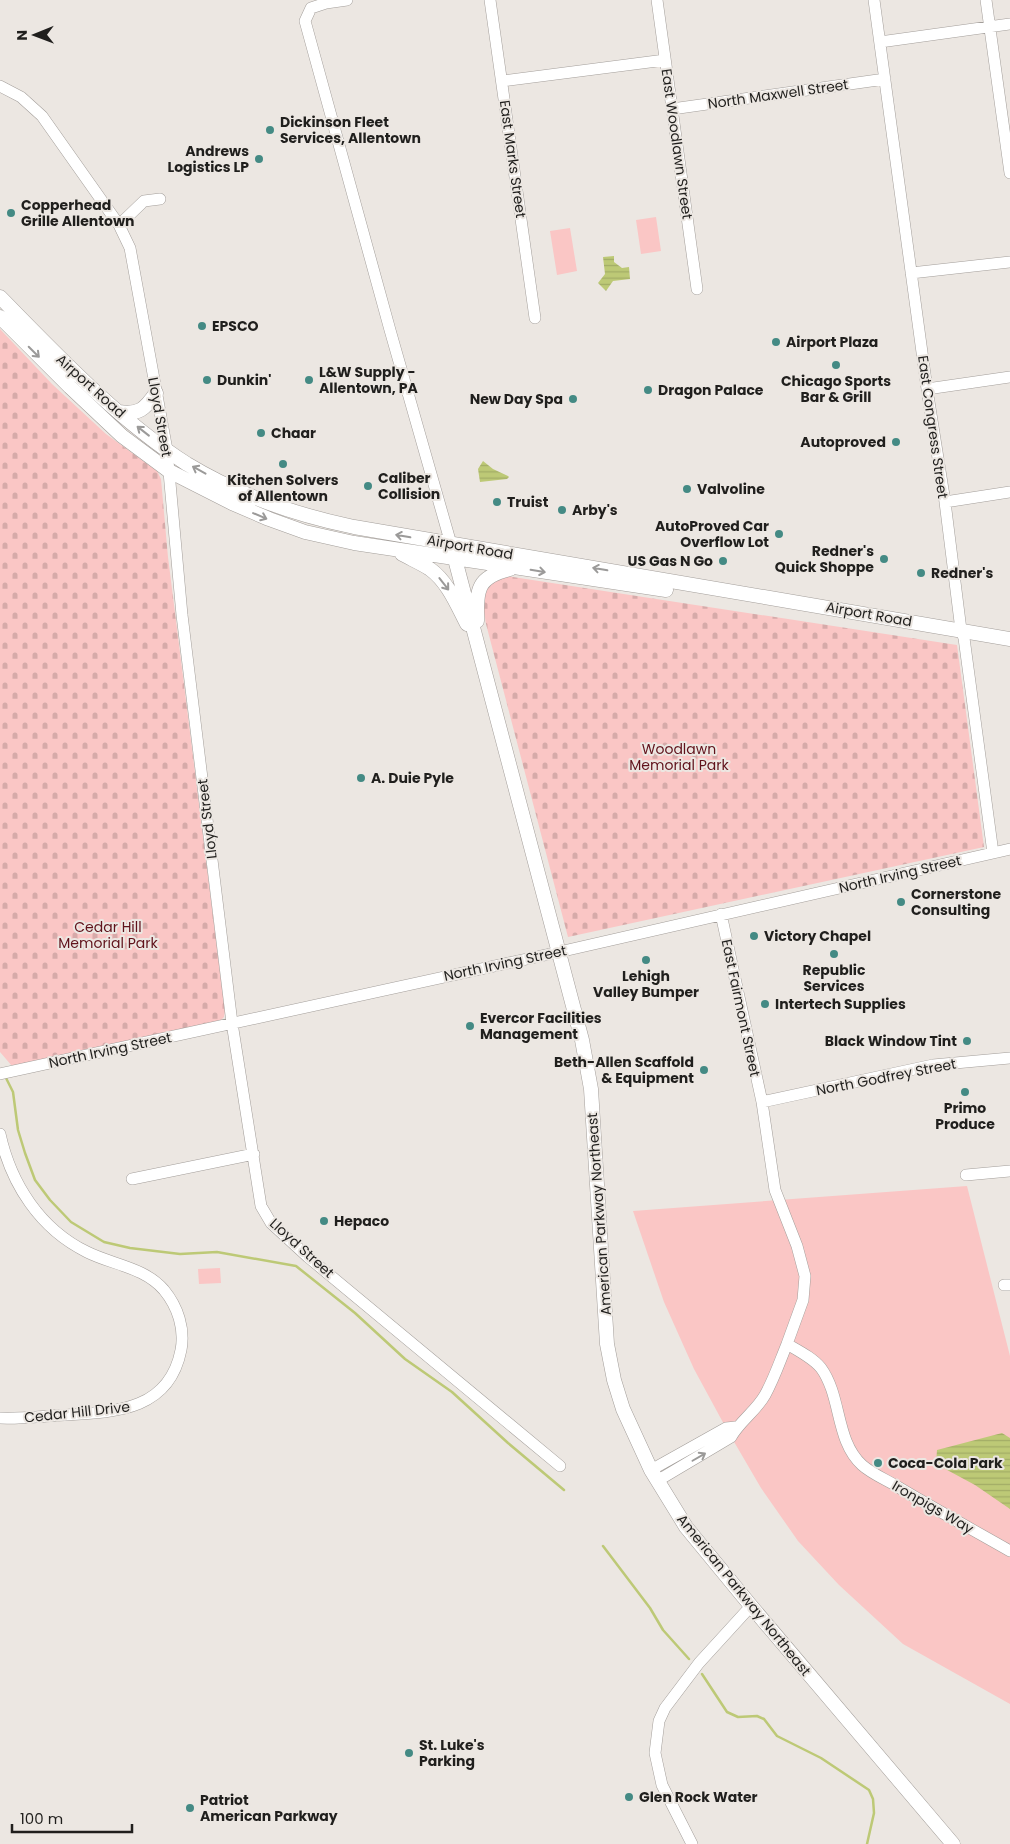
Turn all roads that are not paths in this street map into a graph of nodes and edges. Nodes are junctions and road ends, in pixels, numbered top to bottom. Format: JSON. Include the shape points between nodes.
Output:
{"nodes":[{"id":1,"x":347,"y":0,"type":"edge"},
{"id":2,"x":490,"y":0,"type":"edge"},
{"id":3,"x":657,"y":0,"type":"edge"},
{"id":4,"x":874,"y":0,"type":"edge"},
{"id":5,"x":986,"y":0,"type":"edge"},
{"id":6,"x":325,"y":2,"type":"edge"},
{"id":7,"x":1010,"y":24,"type":"edge"},
{"id":8,"x":990,"y":26,"type":"junction"},
{"id":9,"x":880,"y":42,"type":"junction"},
{"id":10,"x":665,"y":60,"type":"junction"},
{"id":11,"x":885,"y":79,"type":"junction"},
{"id":12,"x":502,"y":81,"type":"junction"},
{"id":13,"x":0,"y":86,"type":"edge"},
{"id":14,"x":672,"y":109,"type":"junction"},
{"id":15,"x":1010,"y":173,"type":"edge"},
{"id":16,"x":160,"y":199,"type":"dead end"},
{"id":17,"x":119,"y":225,"type":"junction"},
{"id":18,"x":1010,"y":262,"type":"edge"},
{"id":19,"x":912,"y":273,"type":"junction"},
{"id":20,"x":697,"y":289,"type":"dead end"},
{"id":21,"x":0,"y":297,"type":"edge"},
{"id":22,"x":0,"y":317,"type":"edge"},
{"id":23,"x":535,"y":318,"type":"dead end"},
{"id":24,"x":1010,"y":377,"type":"edge"},
{"id":25,"x":928,"y":389,"type":"junction"},
{"id":26,"x":156,"y":392,"type":"junction"},
{"id":27,"x":119,"y":412,"type":"junction"},
{"id":28,"x":167,"y":450,"type":"junction"},
{"id":29,"x":169,"y":471,"type":"junction"},
{"id":30,"x":1010,"y":492,"type":"edge"},
{"id":31,"x":945,"y":502,"type":"junction"},
{"id":32,"x":389,"y":548,"type":"junction"},
{"id":33,"x":453,"y":550,"type":"junction"},
{"id":34,"x":516,"y":567,"type":"junction"},
{"id":35,"x":962,"y":634,"type":"junction"},
{"id":36,"x":1010,"y":639,"type":"edge"},
{"id":37,"x":477,"y":642,"type":"junction"},
{"id":38,"x":1010,"y":646,"type":"edge"},
{"id":39,"x":1010,"y":849,"type":"edge"},
{"id":40,"x":993,"y":853,"type":"junction"},
{"id":41,"x":721,"y":914,"type":"junction"},
{"id":42,"x":559,"y":952,"type":"junction"},
{"id":43,"x":232,"y":1023,"type":"junction"},
{"id":44,"x":1010,"y":1058,"type":"edge"},
{"id":45,"x":2,"y":1074,"type":"edge"},
{"id":46,"x":762,"y":1102,"type":"junction"},
{"id":47,"x":0,"y":1134,"type":"edge"},
{"id":48,"x":254,"y":1154,"type":"junction"},
{"id":49,"x":1010,"y":1171,"type":"edge"},
{"id":50,"x":966,"y":1175,"type":"dead end"},
{"id":51,"x":132,"y":1179,"type":"dead end"},
{"id":52,"x":788,"y":1344,"type":"junction"},
{"id":53,"x":0,"y":1418,"type":"edge"},
{"id":54,"x":560,"y":1466,"type":"dead end"},
{"id":55,"x":654,"y":1476,"type":"junction"},
{"id":56,"x":1010,"y":1551,"type":"edge"},
{"id":57,"x":751,"y":1606,"type":"junction"},
{"id":58,"x":692,"y":1844,"type":"edge"},
{"id":59,"x":953,"y":1844,"type":"edge"}],
"edges":[{"from":1,"to":6,"type":"street"},
{"from":2,"to":12,"type":"street","name":"East Marks Street"},
{"from":3,"to":10,"type":"street","name":"East Woodlawn Street"},
{"from":4,"to":9,"type":"street","name":"East Congress Street"},
{"from":5,"to":8,"type":"street"},
{"from":6,"to":33,"type":"street","via":[[311,8],[305,20]]},
{"from":7,"to":8,"type":"street"},
{"from":8,"to":9,"type":"street"},
{"from":8,"to":15,"type":"street"},
{"from":9,"to":11,"type":"street","name":"East Congress Street"},
{"from":10,"to":12,"type":"street"},
{"from":10,"to":14,"type":"street","name":"East Woodlawn Street"},
{"from":11,"to":14,"type":"street","name":"North Maxwell Street"},
{"from":11,"to":19,"type":"street","name":"East Congress Street"},
{"from":12,"to":23,"type":"street","name":"East Marks Street"},
{"from":13,"to":17,"type":"street","name":"Lloyd Street","via":[[21,97],[42,116]]},
{"from":14,"to":20,"type":"street","name":"East Woodlawn Street"},
{"from":16,"to":17,"type":"street","via":[[144,201]]},
{"from":17,"to":26,"type":"street","name":"Lloyd Street","via":[[130,248]]},
{"from":18,"to":19,"type":"street"},
{"from":19,"to":25,"type":"street","name":"East Congress Street"},
{"from":21,"to":27,"type":"main road","name":"Airport Road"},
{"from":22,"to":29,"type":"main road","name":"Airport Road","one_way":true,"via":[[122,436]]},
{"from":24,"to":25,"type":"street"},
{"from":25,"to":31,"type":"street","name":"East Congress Street"},
{"from":26,"to":27,"type":"main road","via":[[149,403],[137,412]]},
{"from":26,"to":28,"type":"street","name":"Lloyd Street"},
{"from":28,"to":27,"type":"main road","name":"Airport Road","one_way":true},
{"from":28,"to":29,"type":"street","name":"Lloyd Street"},
{"from":33,"to":28,"type":"main road","name":"Airport Road","one_way":true,"via":[[282,508],[217,480]]},
{"from":29,"to":32,"type":"main road","name":"Airport Road","one_way":true,"via":[[232,503],[305,532]]},
{"from":29,"to":43,"type":"street","name":"Lloyd Street","via":[[182,615]]},
{"from":30,"to":31,"type":"street"},
{"from":31,"to":35,"type":"street","name":"East Congress Street"},
{"from":32,"to":33,"type":"main road","name":"Airport Road"},
{"from":32,"to":37,"type":"main road","one_way":true,"via":[[434,573],[450,592]]},
{"from":33,"to":34,"type":"main road","name":"Airport Road"},
{"from":35,"to":33,"type":"main road","name":"Airport Road","one_way":true},
{"from":33,"to":37,"type":"main road"},
{"from":34,"to":35,"type":"main road","name":"Airport Road","one_way":true},
{"from":34,"to":37,"type":"main road","via":[[490,575],[480,587]]},
{"from":35,"to":36,"type":"main road","name":"Airport Road"},
{"from":35,"to":38,"type":"main road","name":"Airport Road"},
{"from":35,"to":40,"type":"street","name":"East Congress Street"},
{"from":37,"to":42,"type":"main road","name":"American Parkway Northeast"},
{"from":39,"to":40,"type":"street","name":"North Irving Street"},
{"from":40,"to":41,"type":"street","name":"North Irving Street"},
{"from":41,"to":42,"type":"street","name":"North Irving Street"},
{"from":41,"to":46,"type":"street","name":"East Fairmont Street"},
{"from":42,"to":43,"type":"street","name":"North Irving Street"},
{"from":42,"to":55,"type":"main road","name":"American Parkway Northeast","via":[[591,1089],[608,1344],[614,1380],[623,1409]]},
{"from":43,"to":45,"type":"street","name":"North Irving Street"},
{"from":43,"to":48,"type":"street","name":"Lloyd Street"},
{"from":44,"to":46,"type":"street","name":"North Godfrey Street","via":[[933,1065]]},
{"from":46,"to":52,"type":"street","name":"East Fairmont Street","via":[[775,1190],[805,1276],[803,1300]]},
{"from":47,"to":53,"type":"street","name":"Cedar Hill Drive","via":[[14,1178],[42,1218],[87,1252],[134,1270],[158,1284],[178,1313],[182,1338],[180,1358],[170,1378],[155,1395],[137,1405],[125,1409]]},
{"from":48,"to":51,"type":"street"},
{"from":48,"to":54,"type":"street","name":"Lloyd Street","via":[[261,1206],[271,1223]]},
{"from":49,"to":50,"type":"street"},
{"from":52,"to":55,"type":"street","via":[[765,1395],[736,1427],[726,1428]]},
{"from":52,"to":56,"type":"street","name":"Ironpigs Way","via":[[821,1368],[831,1386],[845,1438],[862,1465]]},
{"from":55,"to":57,"type":"main road","name":"American Parkway Northeast","via":[[686,1527]]},
{"from":57,"to":58,"type":"street","via":[[699,1663],[659,1721],[655,1753],[662,1785]]},
{"from":57,"to":59,"type":"main road","name":"American Parkway Northeast"}]}
